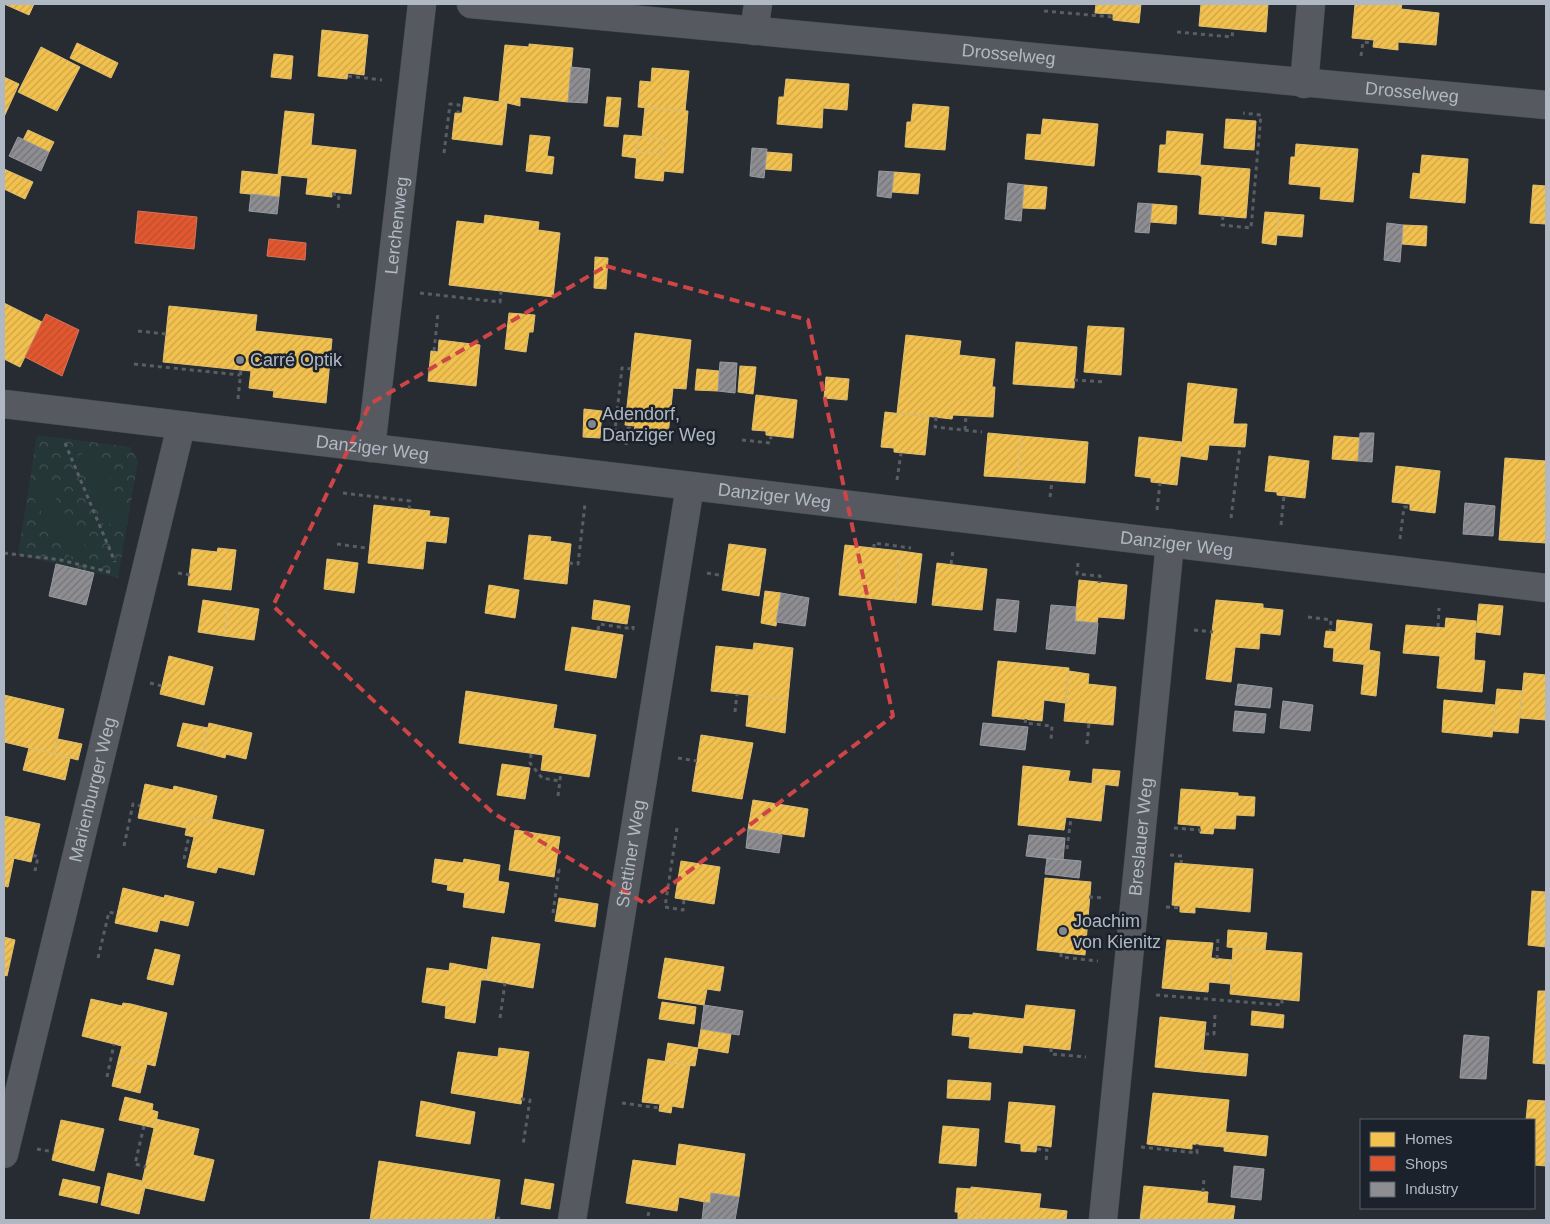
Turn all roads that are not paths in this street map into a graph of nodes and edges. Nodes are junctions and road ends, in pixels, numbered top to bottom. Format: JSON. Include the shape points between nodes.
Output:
{"nodes":[{"id":1,"x":422,"y":4,"type":"edge"},
{"id":2,"x":471,"y":4,"type":"edge"},
{"id":3,"x":758,"y":4,"type":"edge"},
{"id":4,"x":1311,"y":4,"type":"edge"},
{"id":5,"x":754,"y":31,"type":"junction"},
{"id":6,"x":1304,"y":84,"type":"junction"},
{"id":7,"x":1546,"y":106,"type":"edge"},
{"id":8,"x":4,"y":404,"type":"edge"},
{"id":9,"x":181,"y":426,"type":"junction"},
{"id":10,"x":371,"y":448,"type":"junction"},
{"id":11,"x":690,"y":486,"type":"junction"},
{"id":12,"x":1170,"y":543,"type":"junction"},
{"id":13,"x":1546,"y":588,"type":"edge"},
{"id":14,"x":4,"y":1154,"type":"edge"},
{"id":15,"x":572,"y":1220,"type":"edge"},
{"id":16,"x":1103,"y":1220,"type":"edge"}],
"edges":[{"from":1,"to":10,"type":"street","name":"Lerchenweg"},
{"from":2,"to":5,"type":"street","name":"Drosselweg"},
{"from":3,"to":5,"type":"street"},
{"from":4,"to":6,"type":"street"},
{"from":5,"to":6,"type":"street","name":"Drosselweg"},
{"from":6,"to":7,"type":"street","name":"Drosselweg"},
{"from":8,"to":9,"type":"street","name":"Danziger Weg"},
{"from":9,"to":10,"type":"street","name":"Danziger Weg"},
{"from":9,"to":14,"type":"street","name":"Marienburger Weg","via":[[131,577]]},
{"from":10,"to":11,"type":"street","name":"Danziger Weg"},
{"from":11,"to":12,"type":"street","name":"Danziger Weg"},
{"from":11,"to":15,"type":"street","name":"Stettiner Weg"},
{"from":12,"to":13,"type":"street","name":"Danziger Weg"},
{"from":12,"to":16,"type":"street","name":"Breslauer Weg"}]}
